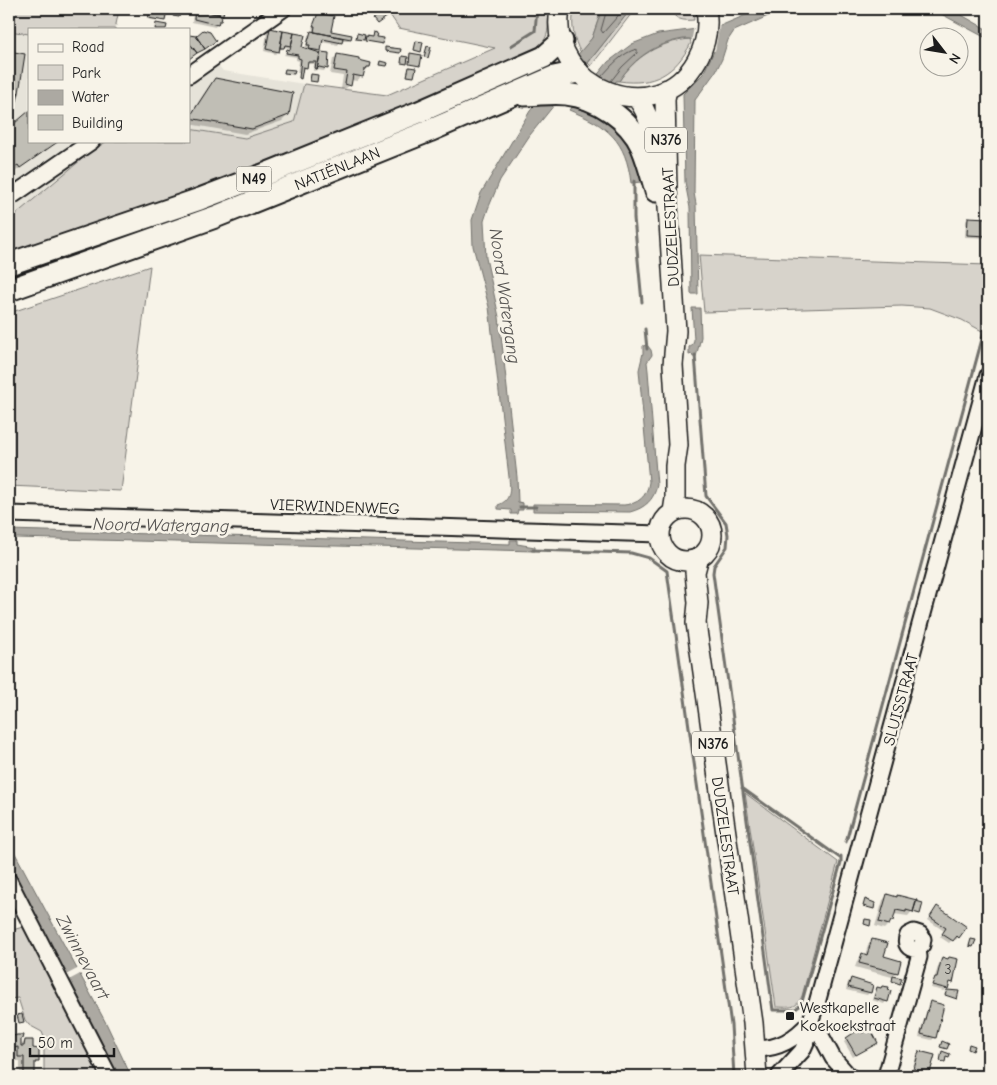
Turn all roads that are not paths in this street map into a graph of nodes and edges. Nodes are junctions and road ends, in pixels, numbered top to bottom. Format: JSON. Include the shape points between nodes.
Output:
{"nodes":[{"id":1,"x":283,"y":9,"type":"edge"},
{"id":2,"x":560,"y":9,"type":"edge"},
{"id":3,"x":707,"y":12,"type":"edge"},
{"id":4,"x":569,"y":58,"type":"junction"},
{"id":5,"x":190,"y":73,"type":"edge"},
{"id":6,"x":667,"y":89,"type":"junction"},
{"id":7,"x":509,"y":96,"type":"junction"},
{"id":8,"x":636,"y":97,"type":"junction"},
{"id":9,"x":611,"y":102,"type":"junction"},
{"id":10,"x":91,"y":142,"type":"edge"},
{"id":11,"x":656,"y":191,"type":"junction"},
{"id":12,"x":9,"y":198,"type":"edge"},
{"id":13,"x":9,"y":264,"type":"edge"},
{"id":14,"x":9,"y":290,"type":"edge"},
{"id":15,"x":673,"y":365,"type":"junction"},
{"id":16,"x":988,"y":375,"type":"edge"},
{"id":17,"x":678,"y":445,"type":"junction"},
{"id":18,"x":693,"y":510,"type":"junction"},
{"id":19,"x":673,"y":512,"type":"junction"},
{"id":20,"x":9,"y":514,"type":"edge"},
{"id":21,"x":660,"y":534,"type":"junction"},
{"id":22,"x":689,"y":558,"type":"junction"},
{"id":23,"x":9,"y":881,"type":"edge"},
{"id":24,"x":918,"y":949,"type":"dead end"},
{"id":25,"x":810,"y":1022,"type":"junction"},
{"id":26,"x":756,"y":1049,"type":"junction"},
{"id":27,"x":109,"y":1076,"type":"edge"},
{"id":28,"x":757,"y":1076,"type":"edge"},
{"id":29,"x":779,"y":1076,"type":"edge"},
{"id":30,"x":849,"y":1076,"type":"edge"},
{"id":31,"x":886,"y":1076,"type":"edge"}],
"edges":[{"from":1,"to":5,"type":"street"},
{"from":2,"to":4,"type":"main road","via":[[559,24]]},
{"from":3,"to":6,"type":"main road","via":[[707,33],[694,65]]},
{"from":4,"to":7,"type":"highway","name":"NATIËNLAAN","number":"N49","via":[[554,77]]},
{"from":4,"to":9,"type":"main road"},
{"from":4,"to":13,"type":"highway","name":"NATIËNLAAN","number":"N49","via":[[544,57],[268,173],[111,231]]},
{"from":6,"to":8,"type":"main road"},
{"from":6,"to":15,"type":"main road","name":"DUDZELESTRAAT","number":"N376","via":[[667,182],[676,332]]},
{"from":7,"to":9,"type":"highway","via":[[568,94],[595,102]]},
{"from":7,"to":14,"type":"highway","name":"NATIËNLAAN","number":"N49","via":[[215,217]]},
{"from":8,"to":9,"type":"main road"},
{"from":8,"to":11,"type":"main road","name":"DUDZELESTRAAT","number":"N376","via":[[652,129]]},
{"from":9,"to":11,"type":"highway","via":[[642,146]]},
{"from":10,"to":12,"type":"street"},
{"from":11,"to":15,"type":"main road","name":"DUDZELESTRAAT","number":"N376","via":[[666,332]]},
{"from":15,"to":17,"type":"main road","name":"DUDZELESTRAAT","number":"N376"},
{"from":16,"to":25,"type":"street","name":"SLUISSTRAAT"},
{"from":17,"to":18,"type":"main road","name":"DUDZELESTRAAT","number":"N376"},
{"from":17,"to":19,"type":"main road","name":"DUDZELESTRAAT","number":"N376"},
{"from":18,"to":19,"type":"main road"},
{"from":18,"to":22,"type":"main road","via":[[709,522],[712,532],[706,551]]},
{"from":19,"to":21,"type":"main road","number":"N376","via":[[662,525]]},
{"from":20,"to":21,"type":"street","name":"VIERWINDENWEG"},
{"from":21,"to":22,"type":"main road","via":[[662,543],[672,556]]},
{"from":22,"to":26,"type":"main road","name":"DUDZELESTRAAT","number":"N376","via":[[688,605],[696,624]]},
{"from":23,"to":27,"type":"street"},
{"from":24,"to":31,"type":"street","via":[[919,957]]},
{"from":25,"to":26,"type":"street","name":"SLUISSTRAAT","via":[[793,1039]]},
{"from":25,"to":29,"type":"street","name":"SLUISSTRAAT","via":[[802,1051]]},
{"from":25,"to":30,"type":"street"},
{"from":26,"to":28,"type":"main road","number":"N376"}]}
